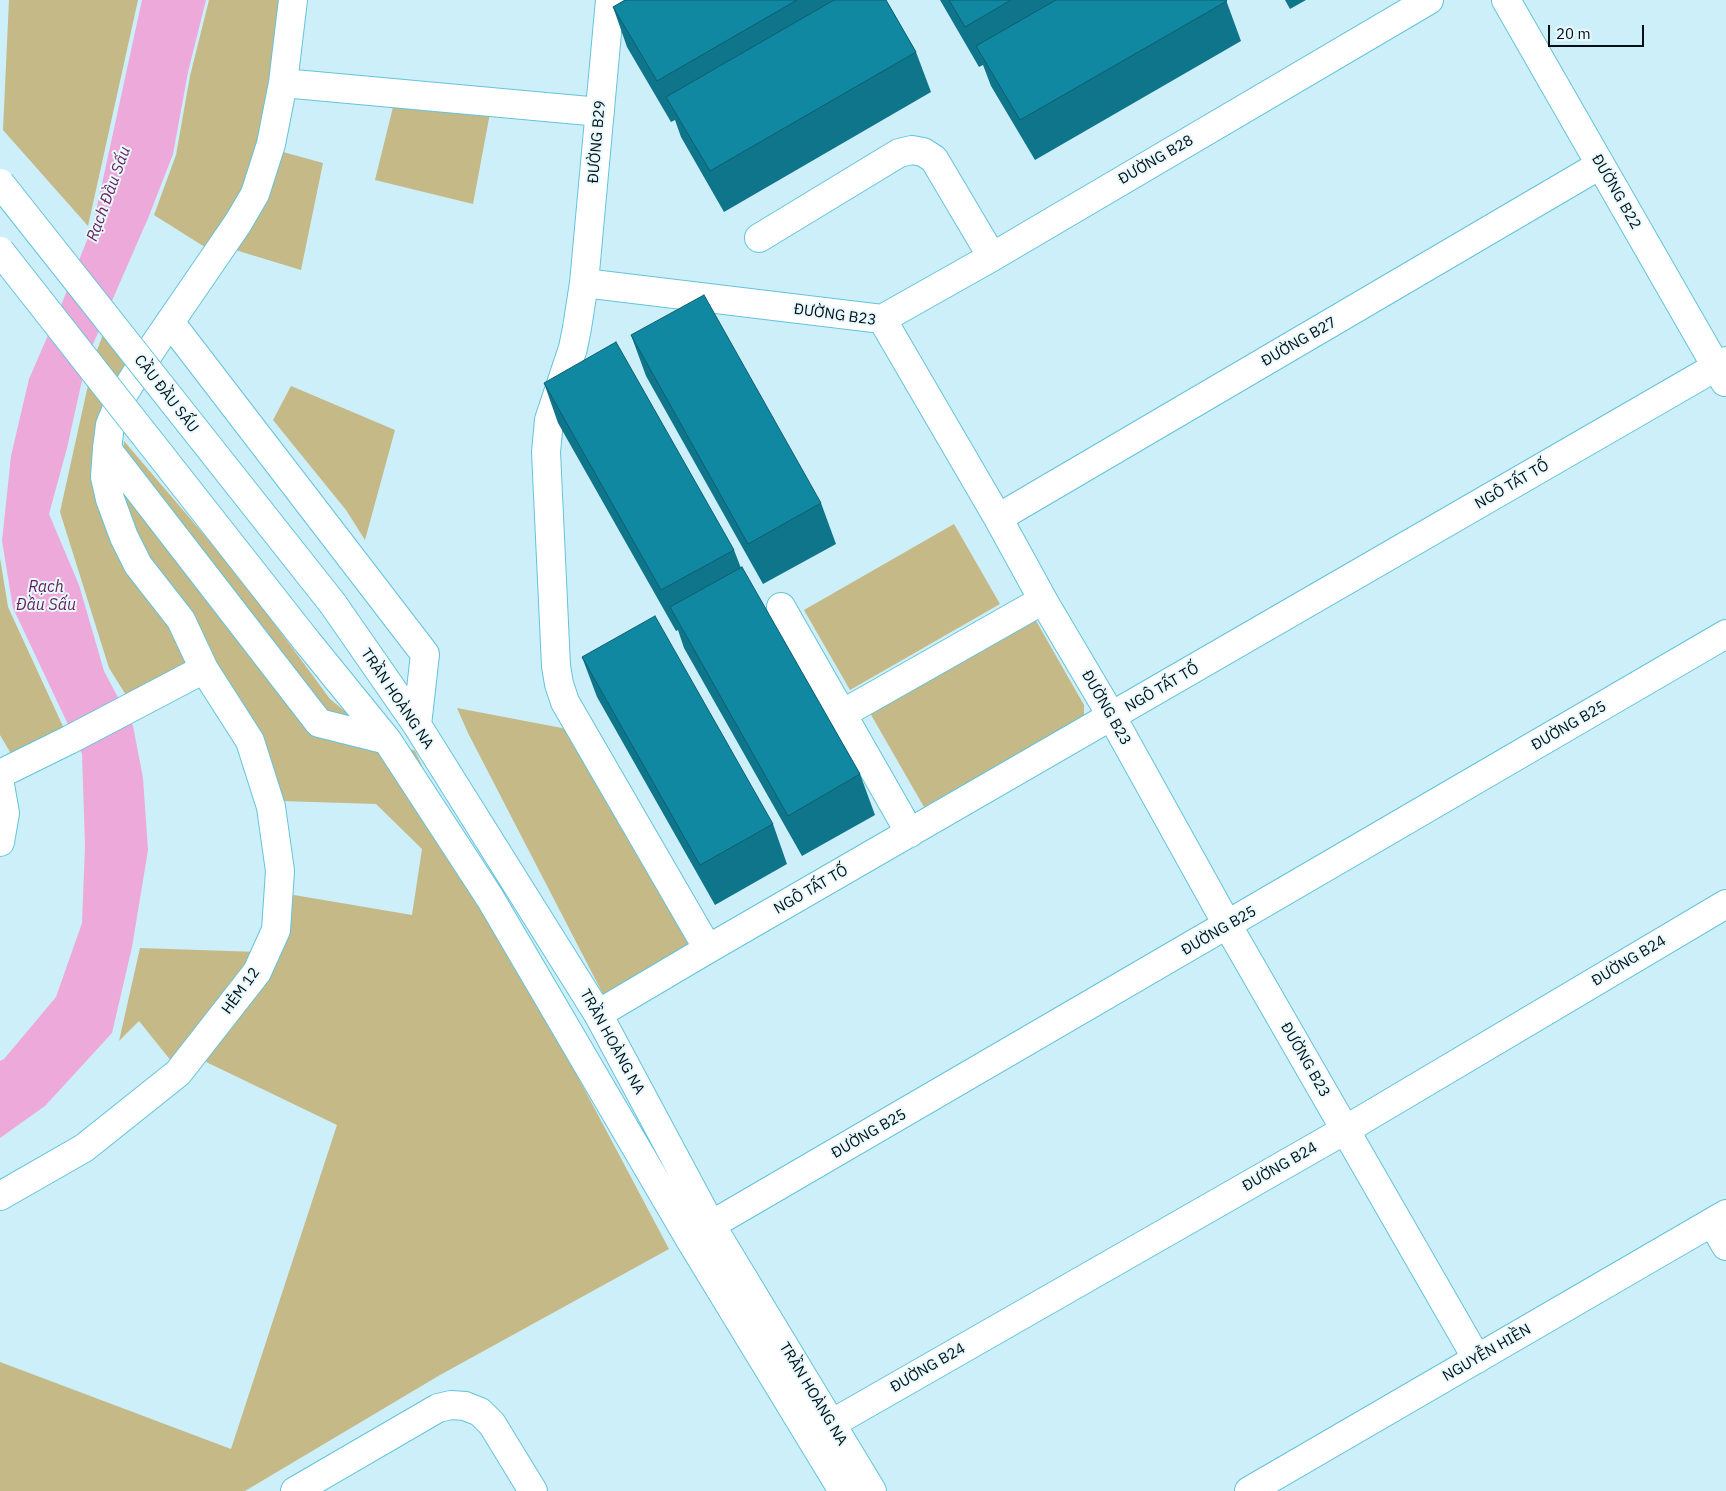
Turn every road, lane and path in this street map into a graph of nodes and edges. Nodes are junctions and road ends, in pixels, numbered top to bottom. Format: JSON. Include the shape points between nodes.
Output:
{"nodes":[{"id":1,"x":293,"y":0,"type":"edge"},
{"id":2,"x":610,"y":0,"type":"edge"},
{"id":3,"x":1429,"y":0,"type":"edge"},
{"id":4,"x":1506,"y":0,"type":"edge"},
{"id":5,"x":283,"y":83,"type":"junction"},
{"id":6,"x":600,"y":112,"type":"junction"},
{"id":7,"x":1600,"y":165,"type":"junction"},
{"id":8,"x":0,"y":183,"type":"edge"},
{"id":9,"x":759,"y":238,"type":"dead end"},
{"id":10,"x":0,"y":251,"type":"edge"},
{"id":11,"x":992,"y":257,"type":"junction"},
{"id":12,"x":584,"y":283,"type":"junction"},
{"id":13,"x":882,"y":319,"type":"junction"},
{"id":14,"x":170,"y":322,"type":"junction"},
{"id":15,"x":1723,"y":371,"type":"edge"},
{"id":16,"x":106,"y":449,"type":"junction"},
{"id":17,"x":998,"y":518,"type":"junction"},
{"id":18,"x":1043,"y":600,"type":"junction"},
{"id":19,"x":333,"y":604,"type":"joint"},
{"id":20,"x":780,"y":607,"type":"dead end"},
{"id":21,"x":1726,"y":634,"type":"edge"},
{"id":22,"x":204,"y":669,"type":"junction"},
{"id":23,"x":842,"y":714,"type":"junction"},
{"id":24,"x":1112,"y":717,"type":"junction"},
{"id":25,"x":417,"y":725,"type":"junction"},
{"id":26,"x":387,"y":740,"type":"junction"},
{"id":27,"x":0,"y":774,"type":"edge"},
{"id":28,"x":0,"y":785,"type":"edge"},
{"id":29,"x":910,"y":833,"type":"junction"},
{"id":30,"x":0,"y":842,"type":"edge"},
{"id":31,"x":1726,"y":904,"type":"edge"},
{"id":32,"x":1228,"y":926,"type":"junction"},
{"id":33,"x":708,"y":949,"type":"junction"},
{"id":34,"x":598,"y":1014,"type":"junction"},
{"id":35,"x":1345,"y":1130,"type":"junction"},
{"id":36,"x":0,"y":1196,"type":"edge"},
{"id":37,"x":1719,"y":1218,"type":"edge"},
{"id":38,"x":711,"y":1225,"type":"junction"},
{"id":39,"x":1726,"y":1246,"type":"edge"},
{"id":40,"x":1477,"y":1358,"type":"junction"},
{"id":41,"x":830,"y":1424,"type":"junction"},
{"id":42,"x":295,"y":1491,"type":"edge"},
{"id":43,"x":533,"y":1491,"type":"edge"},
{"id":44,"x":843,"y":1491,"type":"edge"},
{"id":45,"x":872,"y":1491,"type":"edge"},
{"id":46,"x":1249,"y":1491,"type":"edge"}],
"edges":[{"from":1,"to":5,"type":"street","name":"HẺM 12"},
{"from":2,"to":6,"type":"street","name":"ĐƯỜNG B29"},
{"from":3,"to":11,"type":"street","name":"ĐƯỜNG B28"},
{"from":4,"to":7,"type":"street","name":"ĐƯỜNG B22"},
{"from":5,"to":6,"type":"street"},
{"from":5,"to":14,"type":"street","name":"HẺM 12","via":[[271,144],[255,194]]},
{"from":6,"to":12,"type":"street","name":"ĐƯỜNG B29"},
{"from":7,"to":15,"type":"street","name":"ĐƯỜNG B22"},
{"from":7,"to":17,"type":"street","name":"ĐƯỜNG B27"},
{"from":8,"to":19,"type":"street","name":"CẦU ĐẦU SẤU","bridge":true},
{"from":9,"to":11,"type":"street","via":[[899,153],[912,150],[934,159]]},
{"from":10,"to":26,"type":"street","name":"TRẦN HOÀNG NA","bridge":true},
{"from":11,"to":13,"type":"street","name":"ĐƯỜNG B28"},
{"from":12,"to":13,"type":"street","name":"ĐƯỜNG B23"},
{"from":12,"to":33,"type":"street","name":"ĐƯỜNG B29","via":[[573,348],[549,420],[546,452],[559,684],[565,702]]},
{"from":13,"to":17,"type":"street","name":"ĐƯỜNG B23"},
{"from":14,"to":16,"type":"street","name":"HẺM 12","via":[[121,398],[110,425]]},
{"from":14,"to":25,"type":"street","via":[[425,654]]},
{"from":15,"to":24,"type":"street","name":"NGÔ TẤT TỐ"},
{"from":16,"to":22,"type":"street","name":"HẺM 12","via":[[105,477],[124,537],[138,565],[181,620]]},
{"from":16,"to":26,"type":"street","via":[[320,723]]},
{"from":17,"to":18,"type":"street","name":"ĐƯỜNG B23"},
{"from":18,"to":23,"type":"street"},
{"from":18,"to":24,"type":"street","name":"ĐƯỜNG B23"},
{"from":19,"to":25,"type":"street","name":"TRẦN HOÀNG NA"},
{"from":20,"to":23,"type":"street"},
{"from":21,"to":32,"type":"street","name":"ĐƯỜNG B25"},
{"from":22,"to":27,"type":"street"},
{"from":22,"to":36,"type":"street","name":"HẺM 12","via":[[250,740],[270,807],[280,871],[276,930],[257,972],[178,1073],[84,1148]]},
{"from":23,"to":29,"type":"street"},
{"from":24,"to":29,"type":"street","name":"NGÔ TẤT TỐ"},
{"from":24,"to":32,"type":"street","name":"ĐƯỜNG B23"},
{"from":25,"to":34,"type":"street","name":"TRẦN HOÀNG NA"},
{"from":26,"to":44,"type":"street","name":"TRẦN HOÀNG NA","via":[[490,898],[688,1238]]},
{"from":28,"to":30,"type":"street","via":[[5,813]]},
{"from":29,"to":33,"type":"street","name":"NGÔ TẤT TỐ"},
{"from":31,"to":35,"type":"street","name":"ĐƯỜNG B24"},
{"from":32,"to":35,"type":"street","name":"ĐƯỜNG B23"},
{"from":32,"to":38,"type":"street","name":"ĐƯỜNG B25"},
{"from":33,"to":34,"type":"street","name":"NGÔ TẤT TỐ"},
{"from":34,"to":38,"type":"street","name":"TRẦN HOÀNG NA"},
{"from":35,"to":40,"type":"street","name":"ĐƯỜNG B23"},
{"from":35,"to":41,"type":"street","name":"ĐƯỜNG B24"},
{"from":37,"to":39,"type":"street"},
{"from":37,"to":40,"type":"street","name":"NGUYỄN HIỀN"},
{"from":38,"to":41,"type":"street","name":"TRẦN HOÀNG NA"},
{"from":40,"to":46,"type":"street","name":"NGUYỄN HIỀN"},
{"from":41,"to":45,"type":"street","name":"TRẦN HOÀNG NA"},
{"from":42,"to":43,"type":"street","via":[[438,1408],[451,1405],[480,1412],[492,1424]]}]}
